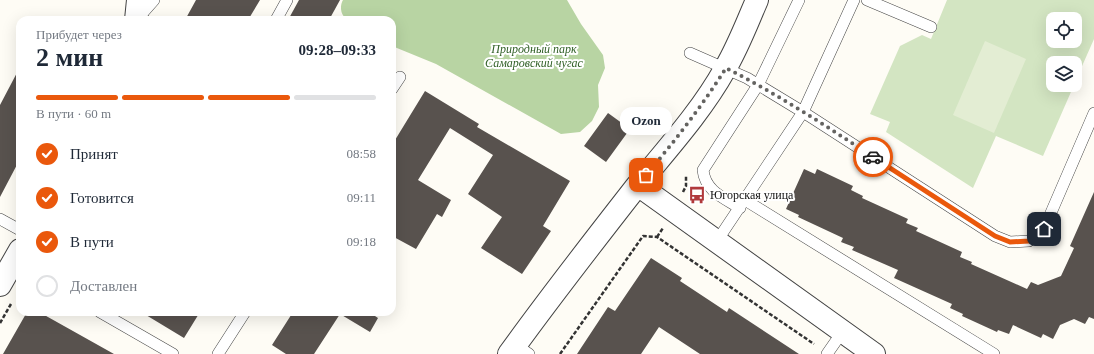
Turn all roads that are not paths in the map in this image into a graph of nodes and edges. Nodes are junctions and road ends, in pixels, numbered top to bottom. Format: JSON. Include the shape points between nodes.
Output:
{"nodes":[{"id":1,"x":138,"y":0,"type":"edge"},
{"id":2,"x":154,"y":0,"type":"edge"},
{"id":3,"x":287,"y":0,"type":"edge"},
{"id":4,"x":757,"y":0,"type":"edge"},
{"id":5,"x":799,"y":0,"type":"edge"},
{"id":6,"x":854,"y":0,"type":"edge"},
{"id":7,"x":867,"y":0,"type":"edge"},
{"id":8,"x":136,"y":16,"type":"edge"},
{"id":9,"x":140,"y":16,"type":"edge"},
{"id":10,"x":278,"y":16,"type":"edge"},
{"id":11,"x":931,"y":27,"type":"dead end"},
{"id":12,"x":690,"y":53,"type":"dead end"},
{"id":13,"x":726,"y":68,"type":"junction"},
{"id":14,"x":400,"y":77,"type":"dead end"},
{"id":15,"x":396,"y":83,"type":"edge"},
{"id":16,"x":758,"y":85,"type":"junction"},
{"id":17,"x":803,"y":112,"type":"junction"},
{"id":18,"x":1094,"y":113,"type":"edge"},
{"id":19,"x":638,"y":185,"type":"junction"},
{"id":20,"x":742,"y":204,"type":"junction"},
{"id":21,"x":0,"y":219,"type":"edge"},
{"id":22,"x":16,"y":228,"type":"edge"},
{"id":23,"x":717,"y":241,"type":"junction"},
{"id":24,"x":16,"y":262,"type":"edge"},
{"id":25,"x":0,"y":285,"type":"edge"},
{"id":26,"x":107,"y":316,"type":"edge"},
{"id":27,"x":242,"y":316,"type":"edge"},
{"id":28,"x":843,"y":331,"type":"junction"},
{"id":29,"x":518,"y":351,"type":"edge"},
{"id":30,"x":173,"y":354,"type":"edge"},
{"id":31,"x":218,"y":354,"type":"edge"},
{"id":32,"x":827,"y":354,"type":"edge"},
{"id":33,"x":874,"y":354,"type":"edge"},
{"id":34,"x":994,"y":354,"type":"edge"}],
"edges":[{"from":1,"to":8,"type":"street"},
{"from":2,"to":9,"type":"lane"},
{"from":3,"to":10,"type":"lane"},
{"from":4,"to":13,"type":"street"},
{"from":5,"to":16,"type":"lane"},
{"from":6,"to":17,"type":"lane"},
{"from":7,"to":11,"type":"lane"},
{"from":12,"to":13,"type":"lane"},
{"from":13,"to":16,"type":"lane"},
{"from":13,"to":19,"type":"street","via":[[689,123]]},
{"from":14,"to":15,"type":"lane"},
{"from":16,"to":17,"type":"lane"},
{"from":16,"to":20,"type":"lane","via":[[703,170],[706,184],[712,190]]},
{"from":17,"to":18,"type":"lane","via":[[995,236],[1010,242],[1029,241],[1044,229]]},
{"from":17,"to":20,"type":"lane"},
{"from":19,"to":23,"type":"street"},
{"from":19,"to":29,"type":"street","via":[[558,288]]},
{"from":20,"to":23,"type":"lane"},
{"from":20,"to":34,"type":"lane"},
{"from":21,"to":22,"type":"lane"},
{"from":23,"to":28,"type":"street"},
{"from":24,"to":25,"type":"street"},
{"from":26,"to":30,"type":"lane"},
{"from":27,"to":31,"type":"lane"},
{"from":28,"to":32,"type":"lane"},
{"from":28,"to":33,"type":"street"}]}
